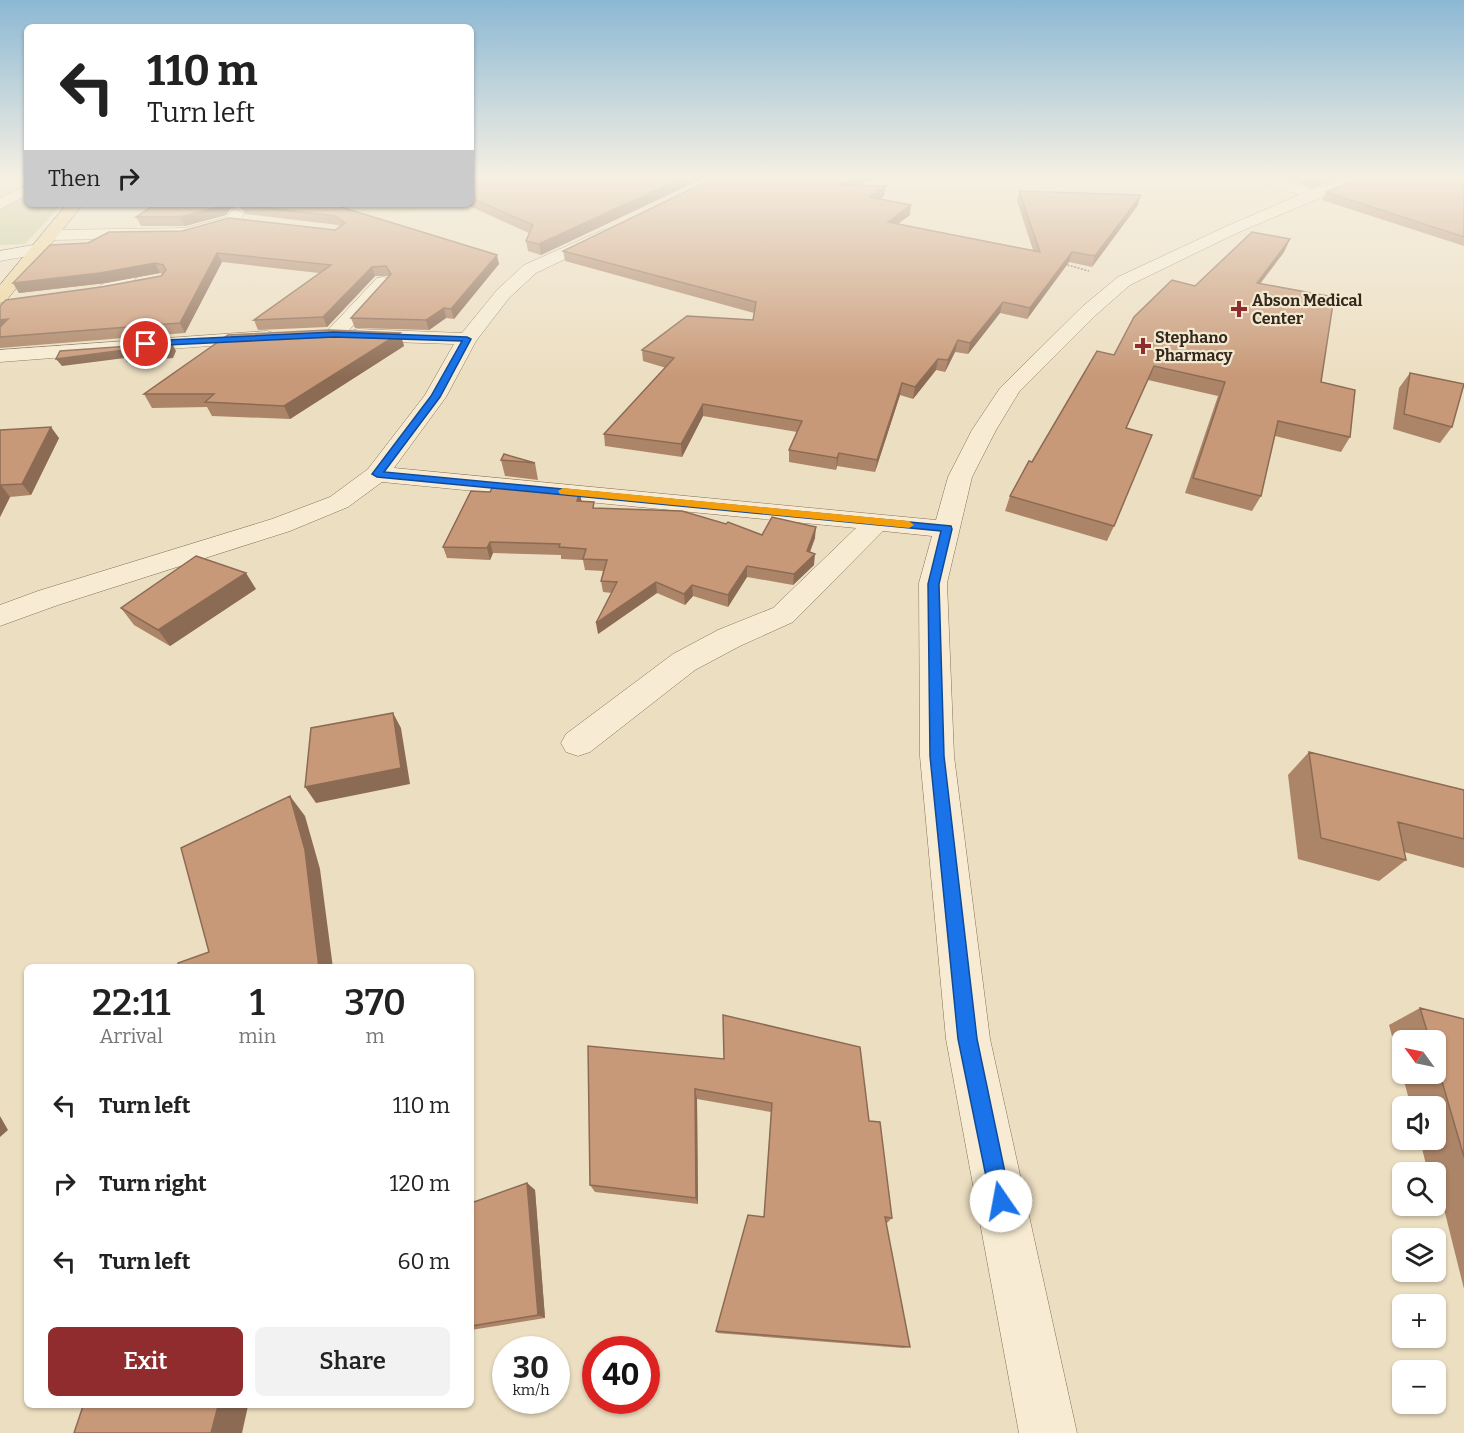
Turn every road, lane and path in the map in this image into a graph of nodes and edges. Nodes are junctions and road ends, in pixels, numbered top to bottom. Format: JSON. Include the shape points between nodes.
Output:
{"nodes":[{"id":1,"x":45,"y":243,"type":"edge"},
{"id":2,"x":159,"y":243,"type":"edge"},
{"id":3,"x":585,"y":243,"type":"edge"},
{"id":4,"x":1203,"y":243,"type":"edge"},
{"id":5,"x":155,"y":247,"type":"junction"},
{"id":6,"x":100,"y":251,"type":"edge"},
{"id":7,"x":37,"y":252,"type":"junction"},
{"id":8,"x":56,"y":254,"type":"edge"},
{"id":9,"x":0,"y":256,"type":"edge"},
{"id":10,"x":1064,"y":264,"type":"edge"},
{"id":11,"x":1124,"y":280,"type":"junction"},
{"id":12,"x":149,"y":282,"type":"edge"},
{"id":13,"x":383,"y":282,"type":"edge"},
{"id":14,"x":0,"y":297,"type":"edge"},
{"id":15,"x":24,"y":300,"type":"edge"},
{"id":16,"x":0,"y":303,"type":"edge"},
{"id":17,"x":334,"y":335,"type":"junction"},
{"id":18,"x":310,"y":336,"type":"edge"},
{"id":19,"x":286,"y":337,"type":"edge"},
{"id":20,"x":467,"y":339,"type":"junction"},
{"id":21,"x":0,"y":356,"type":"edge"},
{"id":22,"x":377,"y":474,"type":"junction"},
{"id":23,"x":877,"y":522,"type":"junction"},
{"id":24,"x":947,"y":529,"type":"junction"},
{"id":25,"x":0,"y":616,"type":"edge"},
{"id":26,"x":578,"y":743,"type":"dead end"},
{"id":27,"x":1048,"y":1433,"type":"edge"}],
"edges":[{"from":1,"to":7,"type":"main road"},
{"from":2,"to":5,"type":"street"},
{"from":3,"to":20,"type":"street","via":[[530,269],[503,294]]},
{"from":4,"to":11,"type":"street"},
{"from":5,"to":6,"type":"street"},
{"from":5,"to":12,"type":"street","via":[[137,269],[100,291]]},
{"from":7,"to":8,"type":"street"},
{"from":7,"to":9,"type":"street"},
{"from":7,"to":14,"type":"main road"},
{"from":10,"to":11,"type":"path"},
{"from":11,"to":24,"type":"street","via":[[1011,388],[960,477]]},
{"from":13,"to":17,"type":"street"},
{"from":15,"to":16,"type":"street"},
{"from":17,"to":18,"type":"street"},
{"from":17,"to":20,"type":"street"},
{"from":19,"to":21,"type":"street","via":[[193,340]]},
{"from":20,"to":22,"type":"street","via":[[435,397]]},
{"from":22,"to":23,"type":"street"},
{"from":22,"to":25,"type":"street","via":[[339,502],[308,516]]},
{"from":23,"to":24,"type":"street"},
{"from":23,"to":26,"type":"street","via":[[783,615],[684,663]]},
{"from":24,"to":27,"type":"street","via":[[933,584],[937,756],[968,1039]]}]}
